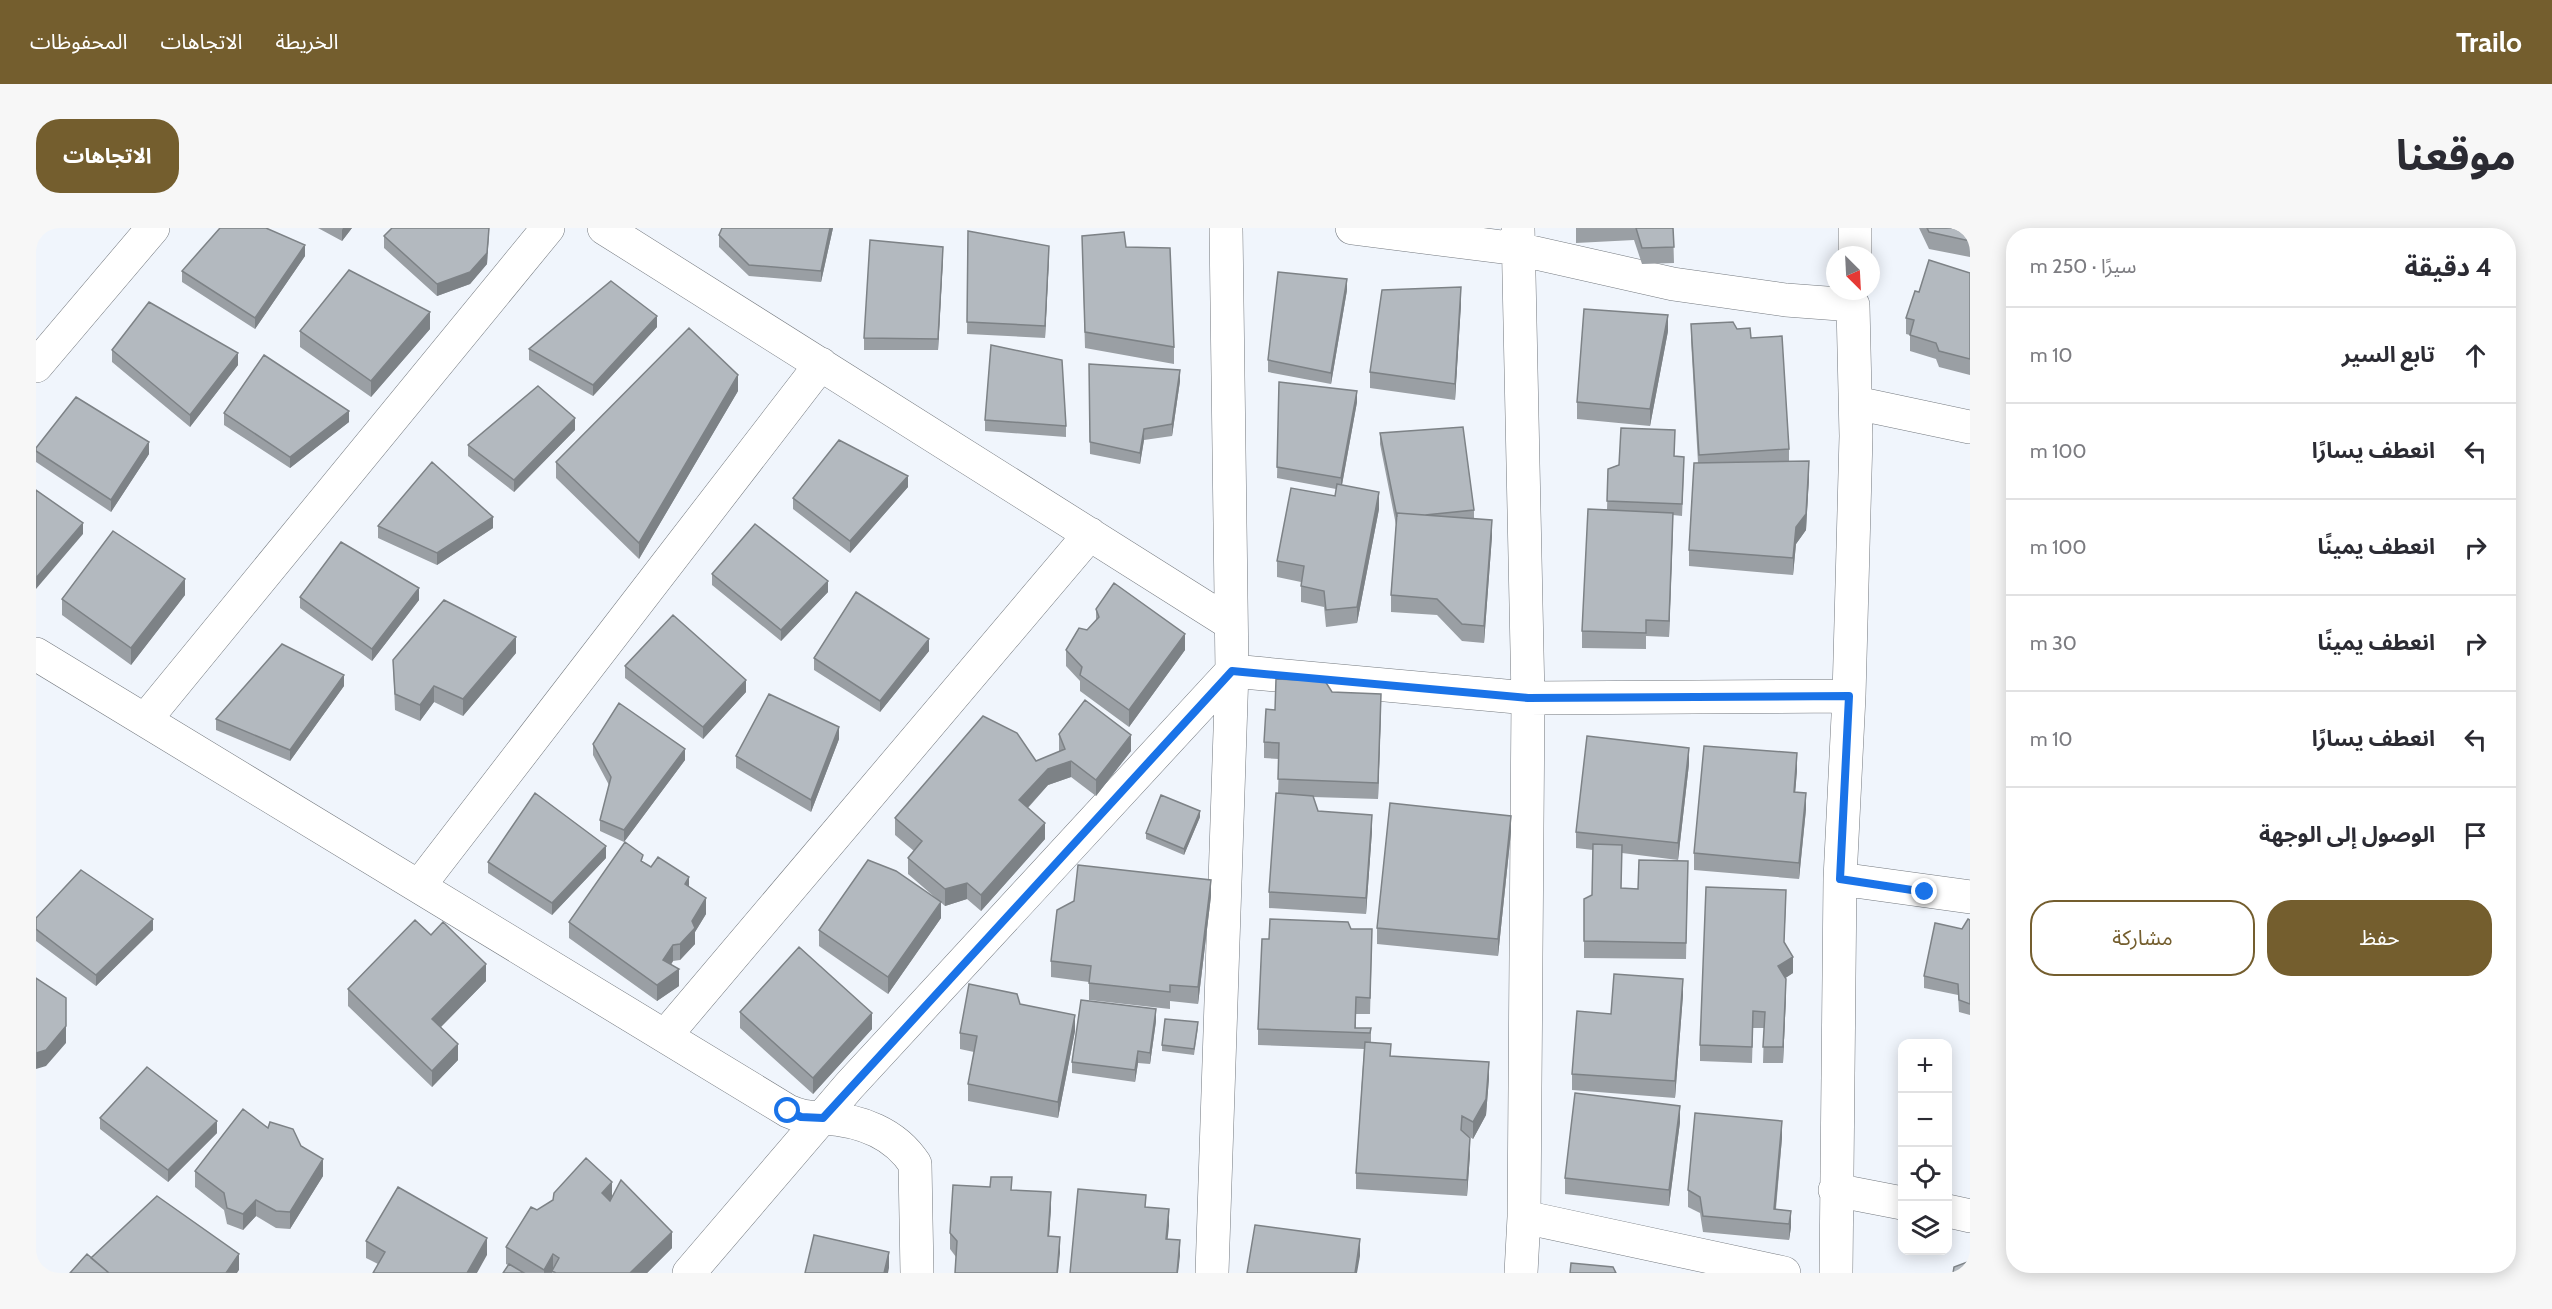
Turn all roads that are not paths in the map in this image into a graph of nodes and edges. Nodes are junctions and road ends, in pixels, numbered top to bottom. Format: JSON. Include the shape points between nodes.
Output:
{"nodes":[{"id":1,"x":153,"y":228,"type":"edge"},
{"id":2,"x":548,"y":228,"type":"edge"},
{"id":3,"x":604,"y":228,"type":"edge"},
{"id":4,"x":1226,"y":228,"type":"edge"},
{"id":5,"x":1352,"y":228,"type":"edge"},
{"id":6,"x":1856,"y":228,"type":"edge"},
{"id":7,"x":1518,"y":238,"type":"edge"},
{"id":8,"x":1855,"y":246,"type":"edge"},
{"id":9,"x":1826,"y":299,"type":"edge"},
{"id":10,"x":1854,"y":300,"type":"edge"},
{"id":11,"x":821,"y":364,"type":"junction"},
{"id":12,"x":36,"y":366,"type":"edge"},
{"id":13,"x":1856,"y":403,"type":"junction"},
{"id":14,"x":1970,"y":427,"type":"edge"},
{"id":15,"x":1090,"y":534,"type":"junction"},
{"id":16,"x":1230,"y":623,"type":"junction"},
{"id":17,"x":36,"y":654,"type":"edge"},
{"id":18,"x":1232,"y":671,"type":"junction"},
{"id":19,"x":1849,"y":696,"type":"junction"},
{"id":20,"x":1528,"y":698,"type":"junction"},
{"id":21,"x":145,"y":720,"type":"junction"},
{"id":22,"x":1840,"y":879,"type":"junction"},
{"id":23,"x":419,"y":886,"type":"junction"},
{"id":24,"x":1970,"y":897,"type":"edge"},
{"id":25,"x":665,"y":1036,"type":"junction"},
{"id":26,"x":823,"y":1118,"type":"junction"},
{"id":27,"x":1835,"y":1190,"type":"junction"},
{"id":28,"x":1898,"y":1202,"type":"edge"},
{"id":29,"x":1952,"y":1212,"type":"edge"},
{"id":30,"x":1970,"y":1216,"type":"edge"},
{"id":31,"x":1524,"y":1217,"type":"junction"},
{"id":32,"x":689,"y":1273,"type":"edge"},
{"id":33,"x":917,"y":1273,"type":"edge"},
{"id":34,"x":1212,"y":1273,"type":"edge"},
{"id":35,"x":1521,"y":1273,"type":"edge"},
{"id":36,"x":1784,"y":1273,"type":"edge"},
{"id":37,"x":1836,"y":1273,"type":"edge"}],
"edges":[{"from":1,"to":12,"type":"street"},
{"from":2,"to":21,"type":"street"},
{"from":3,"to":11,"type":"street"},
{"from":4,"to":16,"type":"street"},
{"from":5,"to":7,"type":"street"},
{"from":6,"to":8,"type":"street"},
{"from":7,"to":9,"type":"street","via":[[1673,284],[1786,300]]},
{"from":7,"to":20,"type":"street"},
{"from":10,"to":13,"type":"street"},
{"from":11,"to":15,"type":"street"},
{"from":11,"to":23,"type":"street"},
{"from":13,"to":14,"type":"street"},
{"from":13,"to":19,"type":"street"},
{"from":15,"to":16,"type":"street"},
{"from":15,"to":25,"type":"street"},
{"from":16,"to":18,"type":"street"},
{"from":17,"to":21,"type":"street"},
{"from":18,"to":20,"type":"street"},
{"from":18,"to":26,"type":"street"},
{"from":18,"to":34,"type":"street"},
{"from":19,"to":20,"type":"street"},
{"from":19,"to":22,"type":"street"},
{"from":20,"to":31,"type":"street"},
{"from":21,"to":23,"type":"street"},
{"from":22,"to":24,"type":"street"},
{"from":22,"to":27,"type":"street"},
{"from":23,"to":25,"type":"street"},
{"from":25,"to":26,"type":"street","via":[[788,1111],[801,1117]]},
{"from":26,"to":32,"type":"street"},
{"from":26,"to":33,"type":"street","via":[[860,1124],[890,1136],[906,1149],[915,1164]]},
{"from":27,"to":28,"type":"street"},
{"from":27,"to":37,"type":"street"},
{"from":29,"to":30,"type":"street"},
{"from":31,"to":35,"type":"street"},
{"from":31,"to":36,"type":"street"}]}
